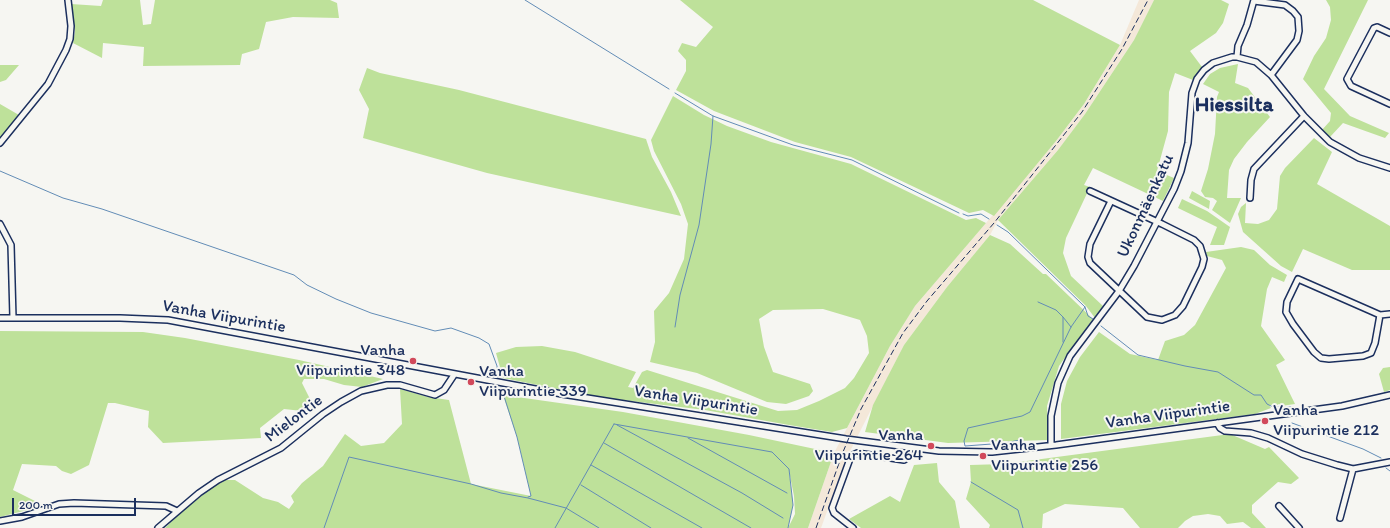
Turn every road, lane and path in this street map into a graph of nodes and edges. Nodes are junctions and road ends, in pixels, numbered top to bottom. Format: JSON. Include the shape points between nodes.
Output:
{"nodes":[{"id":1,"x":68,"y":0,"type":"edge"},
{"id":2,"x":1254,"y":1,"type":"edge"},
{"id":3,"x":1390,"y":33,"type":"edge"},
{"id":4,"x":1237,"y":57,"type":"junction"},
{"id":5,"x":1271,"y":75,"type":"junction"},
{"id":6,"x":1390,"y":104,"type":"edge"},
{"id":7,"x":1304,"y":116,"type":"junction"},
{"id":8,"x":0,"y":143,"type":"edge"},
{"id":9,"x":1390,"y":168,"type":"edge"},
{"id":10,"x":1090,"y":191,"type":"dead end"},
{"id":11,"x":1250,"y":198,"type":"dead end"},
{"id":12,"x":1111,"y":201,"type":"junction"},
{"id":13,"x":1157,"y":222,"type":"junction"},
{"id":14,"x":0,"y":224,"type":"edge"},
{"id":15,"x":1119,"y":291,"type":"junction"},
{"id":16,"x":1390,"y":314,"type":"edge"},
{"id":17,"x":1380,"y":315,"type":"junction"},
{"id":18,"x":0,"y":318,"type":"edge"},
{"id":19,"x":13,"y":318,"type":"junction"},
{"id":20,"x":454,"y":375,"type":"junction"},
{"id":21,"x":1390,"y":395,"type":"edge"},
{"id":22,"x":1217,"y":423,"type":"junction"},
{"id":23,"x":1051,"y":445,"type":"junction"},
{"id":24,"x":910,"y":449,"type":"junction"},
{"id":25,"x":1390,"y":462,"type":"edge"},
{"id":26,"x":1353,"y":469,"type":"junction"},
{"id":27,"x":1279,"y":506,"type":"dead end"},
{"id":28,"x":177,"y":511,"type":"junction"},
{"id":29,"x":1340,"y":518,"type":"dead end"},
{"id":30,"x":0,"y":521,"type":"edge"},
{"id":31,"x":158,"y":528,"type":"edge"},
{"id":32,"x":853,"y":528,"type":"edge"},
{"id":33,"x":1299,"y":528,"type":"edge"}],
"edges":[{"from":1,"to":8,"type":"street","via":[[71,26],[66,50],[42,93]]},
{"from":2,"to":4,"type":"street","via":[[1238,46]]},
{"from":2,"to":5,"type":"street","via":[[1285,5],[1298,17],[1300,31],[1297,40]]},
{"from":3,"to":6,"type":"street","via":[[1374,28],[1347,79],[1351,86]]},
{"from":4,"to":5,"type":"street","name":"Ukonmäenkatu","via":[[1256,62]]},
{"from":4,"to":13,"type":"street","name":"Ukonmäenkatu","via":[[1213,63],[1197,79],[1192,93],[1188,143],[1184,159],[1174,188]]},
{"from":5,"to":7,"type":"street","name":"Ukonmäenkatu"},
{"from":7,"to":9,"type":"street","name":"Ukonmäenkatu","via":[[1318,131],[1344,151]]},
{"from":7,"to":11,"type":"street","via":[[1254,169]]},
{"from":10,"to":12,"type":"street"},
{"from":12,"to":13,"type":"street"},
{"from":12,"to":15,"type":"street","via":[[1090,244],[1088,257],[1094,268]]},
{"from":13,"to":15,"type":"street","name":"Ukonmäenkatu"},
{"from":13,"to":15,"type":"street","via":[[1194,240],[1203,252],[1202,267],[1183,306],[1170,318],[1154,320],[1147,317]]},
{"from":14,"to":19,"type":"street","via":[[11,245]]},
{"from":15,"to":23,"type":"street","name":"Ukonmäenkatu","via":[[1081,339],[1064,369],[1053,405]]},
{"from":16,"to":17,"type":"street"},
{"from":17,"to":17,"type":"street","via":[[1298,279],[1287,302],[1286,312],[1310,347],[1321,358],[1363,356],[1371,352]]},
{"from":18,"to":19,"type":"street","name":"Vanha Viipurintie"},
{"from":19,"to":20,"type":"street","name":"Vanha Viipurintie","via":[[168,320]]},
{"from":20,"to":24,"type":"street","name":"Vanha Viipurintie"},
{"from":20,"to":28,"type":"street","name":"Mielontie","via":[[444,390],[435,395],[400,385],[380,386],[361,391],[323,414],[281,448],[218,480]]},
{"from":21,"to":22,"type":"street","name":"Vanha Viipurintie","via":[[1342,406]]},
{"from":22,"to":23,"type":"street","name":"Vanha Viipurintie"},
{"from":22,"to":26,"type":"street","via":[[1226,431],[1251,433],[1319,460]]},
{"from":23,"to":24,"type":"street","name":"Vanha Viipurintie","via":[[992,452]]},
{"from":24,"to":32,"type":"street","via":[[908,457],[904,460],[857,453],[851,456],[832,508],[834,513]]},
{"from":25,"to":26,"type":"street"},
{"from":26,"to":29,"type":"street"},
{"from":27,"to":33,"type":"street"},
{"from":28,"to":30,"type":"street","via":[[166,506],[74,503],[59,504],[22,517]]},
{"from":28,"to":31,"type":"street","name":"Mielontie"}]}
